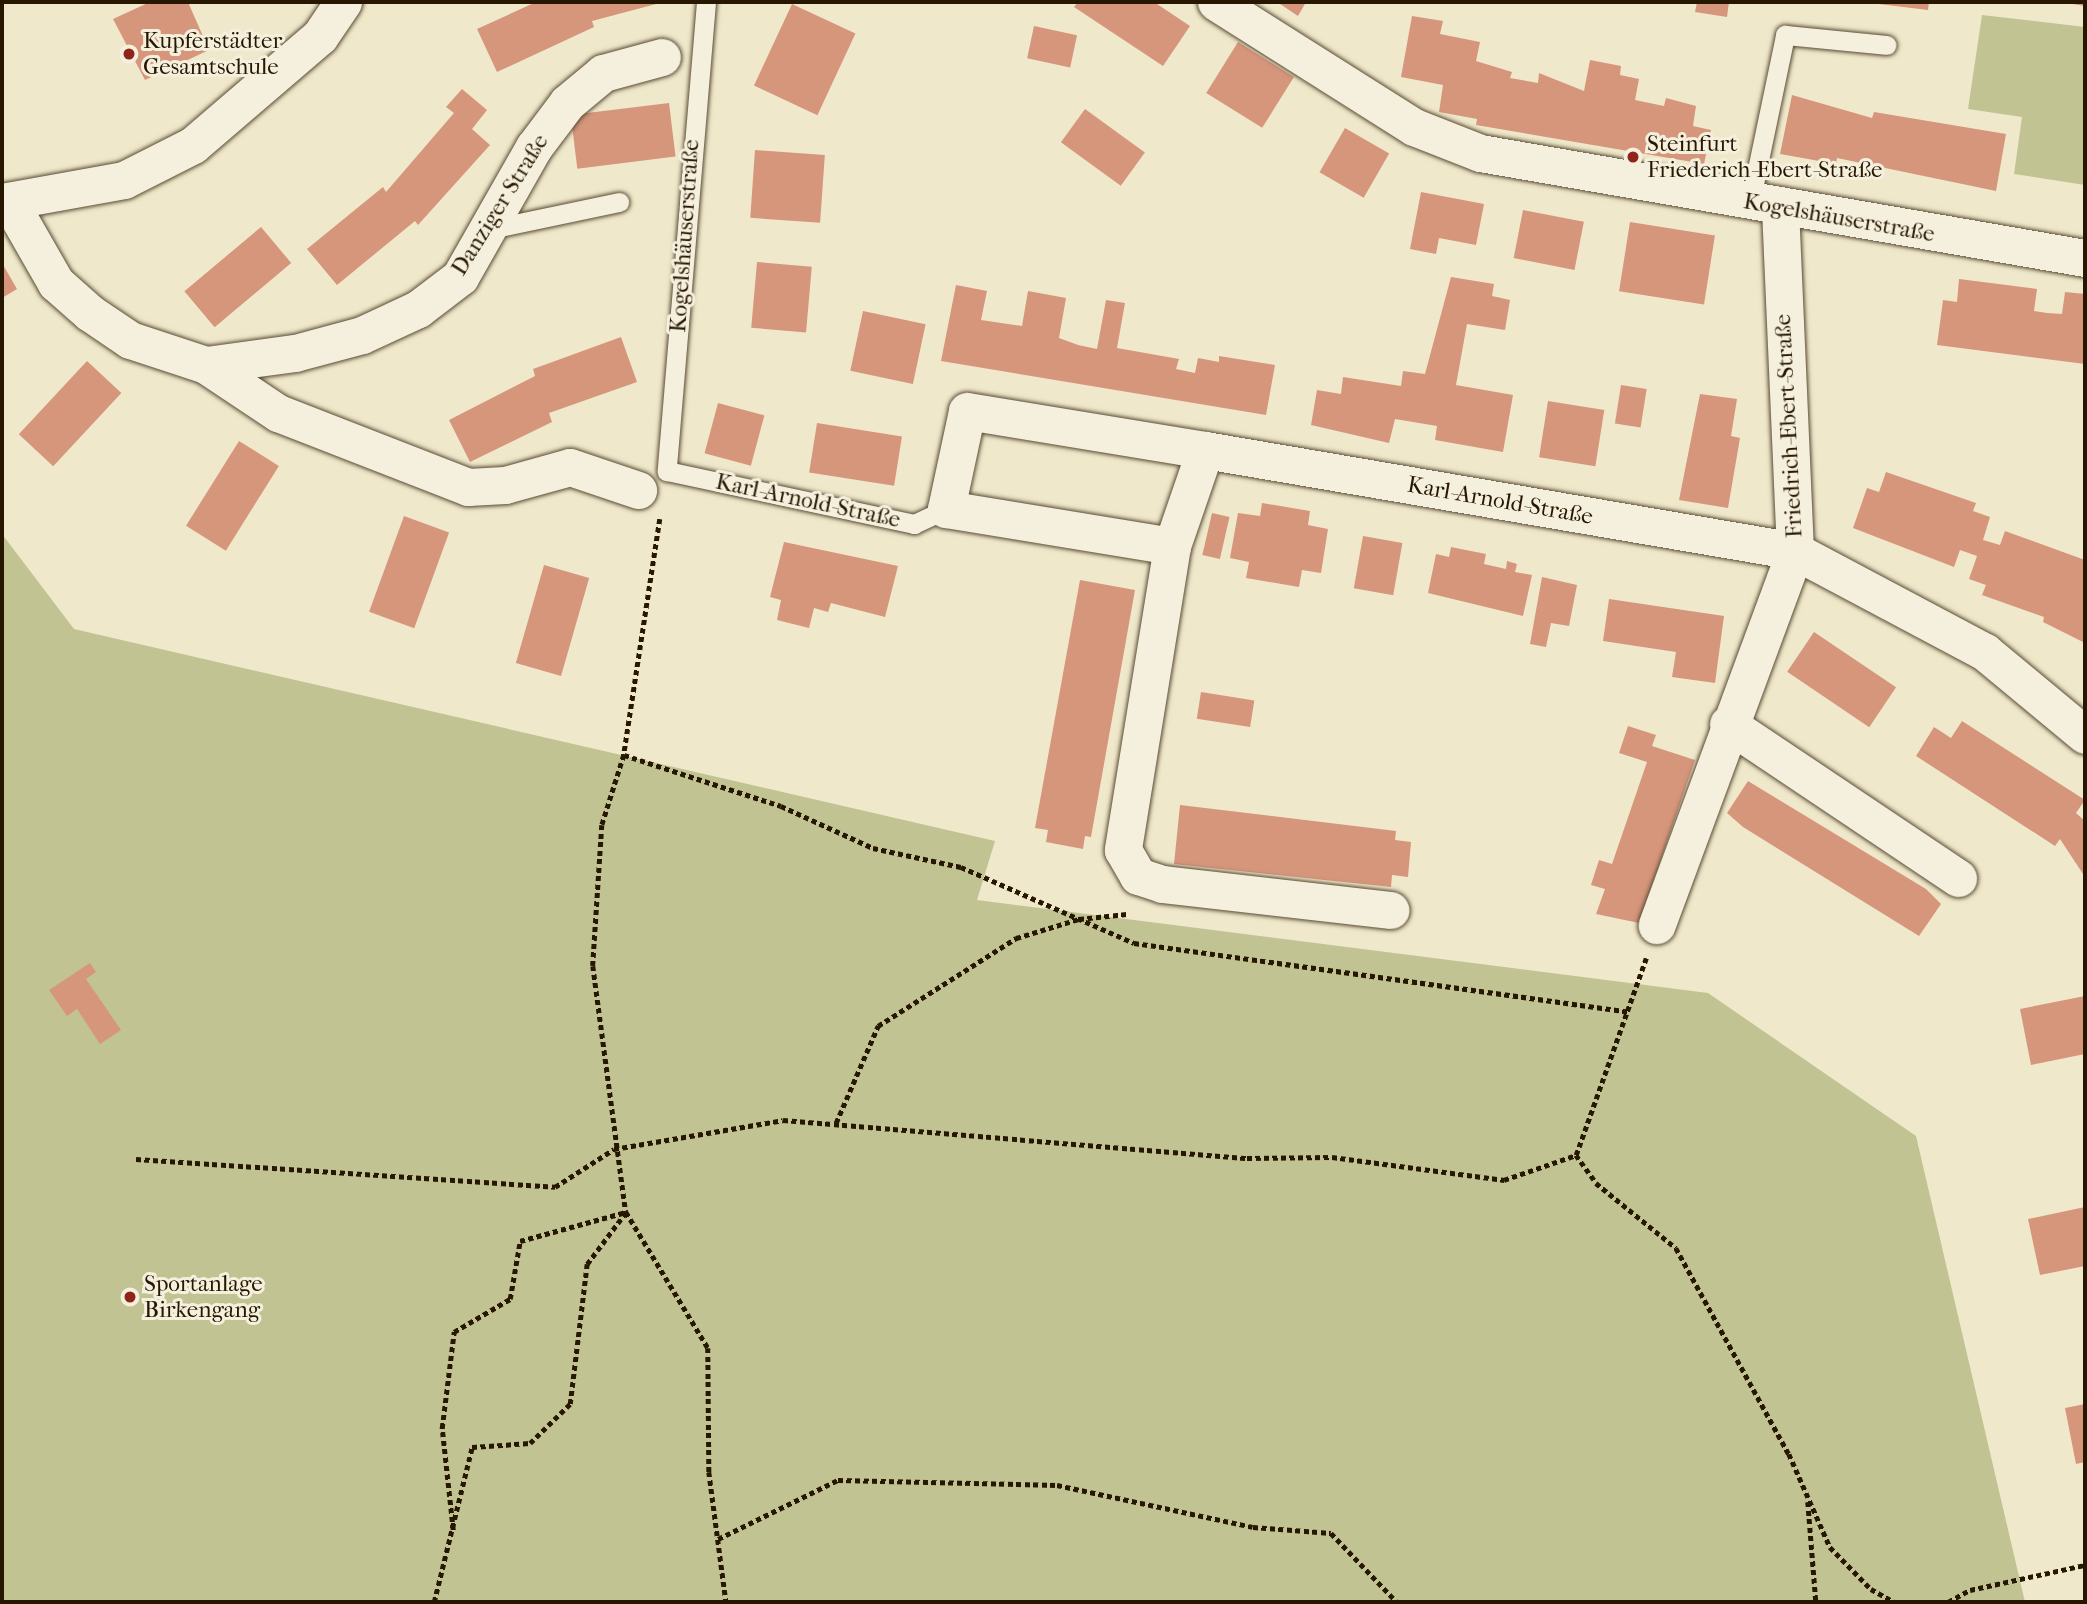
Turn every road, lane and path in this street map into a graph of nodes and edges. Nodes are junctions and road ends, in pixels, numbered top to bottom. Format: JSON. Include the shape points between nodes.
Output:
{"nodes":[{"id":1,"x":343,"y":2,"type":"edge"},
{"id":2,"x":706,"y":2,"type":"edge"},
{"id":3,"x":1216,"y":2,"type":"edge"},
{"id":4,"x":1886,"y":45,"type":"dead end"},
{"id":5,"x":662,"y":57,"type":"dead end"},
{"id":6,"x":6,"y":201,"type":"edge"},
{"id":7,"x":619,"y":202,"type":"dead end"},
{"id":8,"x":1765,"y":206,"type":"junction"},
{"id":9,"x":490,"y":229,"type":"junction"},
{"id":10,"x":2085,"y":258,"type":"edge"},
{"id":11,"x":206,"y":365,"type":"junction"},
{"id":12,"x":1205,"y":450,"type":"junction"},
{"id":13,"x":653,"y":480,"type":"junction"},
{"id":14,"x":946,"y":509,"type":"junction"},
{"id":15,"x":1172,"y":546,"type":"junction"},
{"id":16,"x":1795,"y":551,"type":"junction"},
{"id":17,"x":1728,"y":724,"type":"junction"},
{"id":18,"x":2085,"y":735,"type":"edge"},
{"id":19,"x":1958,"y":878,"type":"dead end"},
{"id":20,"x":1391,"y":910,"type":"dead end"},
{"id":21,"x":1130,"y":914,"type":"dead end"},
{"id":22,"x":1657,"y":925,"type":"joint"},
{"id":23,"x":836,"y":1123,"type":"junction"},
{"id":24,"x":614,"y":1149,"type":"junction"},
{"id":25,"x":1576,"y":1155,"type":"junction"},
{"id":26,"x":136,"y":1159,"type":"dead end"},
{"id":27,"x":626,"y":1212,"type":"junction"},
{"id":28,"x":1808,"y":1496,"type":"junction"},
{"id":29,"x":454,"y":1536,"type":"junction"},
{"id":30,"x":718,"y":1539,"type":"junction"},
{"id":31,"x":2085,"y":1565,"type":"edge"},
{"id":32,"x":434,"y":1602,"type":"edge"},
{"id":33,"x":726,"y":1602,"type":"edge"},
{"id":34,"x":1397,"y":1602,"type":"edge"},
{"id":35,"x":1816,"y":1602,"type":"edge"},
{"id":36,"x":1894,"y":1602,"type":"edge"},
{"id":37,"x":1948,"y":1602,"type":"edge"}],
"edges":[{"from":1,"to":6,"type":"street","via":[[320,36],[193,145],[124,180]]},
{"from":2,"to":13,"type":"lane","name":"Kogelshäuserstraße"},
{"from":3,"to":8,"type":"street","name":"Kogelshäuserstraße","via":[[1414,127],[1480,153]]},
{"from":4,"to":8,"type":"lane","via":[[1785,35]]},
{"from":5,"to":9,"type":"street","name":"Danziger Straße","via":[[603,73],[567,103]]},
{"from":6,"to":11,"type":"street","name":"Danziger Straße","via":[[56,283],[90,313],[130,341]]},
{"from":7,"to":9,"type":"lane"},
{"from":8,"to":10,"type":"street","name":"Kogelshäuserstraße"},
{"from":8,"to":16,"type":"street","name":"Friedrich-Ebert-Straße"},
{"from":9,"to":11,"type":"street","name":"Danziger Straße","via":[[460,277],[418,309],[362,334],[295,353]]},
{"from":11,"to":13,"type":"street","name":"Danziger Straße","via":[[278,413],[468,487],[505,485],[570,467]]},
{"from":12,"to":14,"type":"street","name":"Karl-Arnold-Straße","via":[[967,411]]},
{"from":12,"to":15,"type":"street"},
{"from":12,"to":16,"type":"street","name":"Karl-Arnold-Straße"},
{"from":13,"to":14,"type":"lane","name":"Karl-Arnold-Straße","via":[[914,524]]},
{"from":13,"to":24,"type":"path","via":[[624,755],[602,825],[593,966]]},
{"from":14,"to":15,"type":"street"},
{"from":15,"to":20,"type":"street","via":[[1123,850],[1138,876],[1162,884]]},
{"from":16,"to":17,"type":"street"},
{"from":16,"to":18,"type":"street","name":"Friedrich-Ebert-Straße","via":[[1984,652]]},
{"from":17,"to":19,"type":"street"},
{"from":17,"to":22,"type":"street"},
{"from":21,"to":23,"type":"path","via":[[1079,919],[1016,938],[878,1026]]},
{"from":22,"to":25,"type":"path"},
{"from":23,"to":24,"type":"path","via":[[783,1120]]},
{"from":23,"to":25,"type":"path","via":[[1247,1158],[1332,1157],[1504,1180]]},
{"from":24,"to":26,"type":"path","via":[[555,1187]]},
{"from":24,"to":27,"type":"path"},
{"from":25,"to":28,"type":"path","via":[[1596,1183],[1675,1248]]},
{"from":27,"to":29,"type":"path","via":[[587,1264],[570,1404],[530,1443],[472,1447]]},
{"from":27,"to":29,"type":"path","via":[[520,1241],[510,1299],[454,1332],[442,1428]]},
{"from":27,"to":30,"type":"path","via":[[708,1348],[709,1472]]},
{"from":28,"to":35,"type":"path"},
{"from":28,"to":36,"type":"path","via":[[1830,1547],[1871,1589]]},
{"from":29,"to":32,"type":"path"},
{"from":30,"to":33,"type":"path"},
{"from":30,"to":34,"type":"path","via":[[838,1480],[1057,1485],[1253,1527],[1331,1533]]},
{"from":31,"to":37,"type":"path","via":[[1970,1590]]}]}
